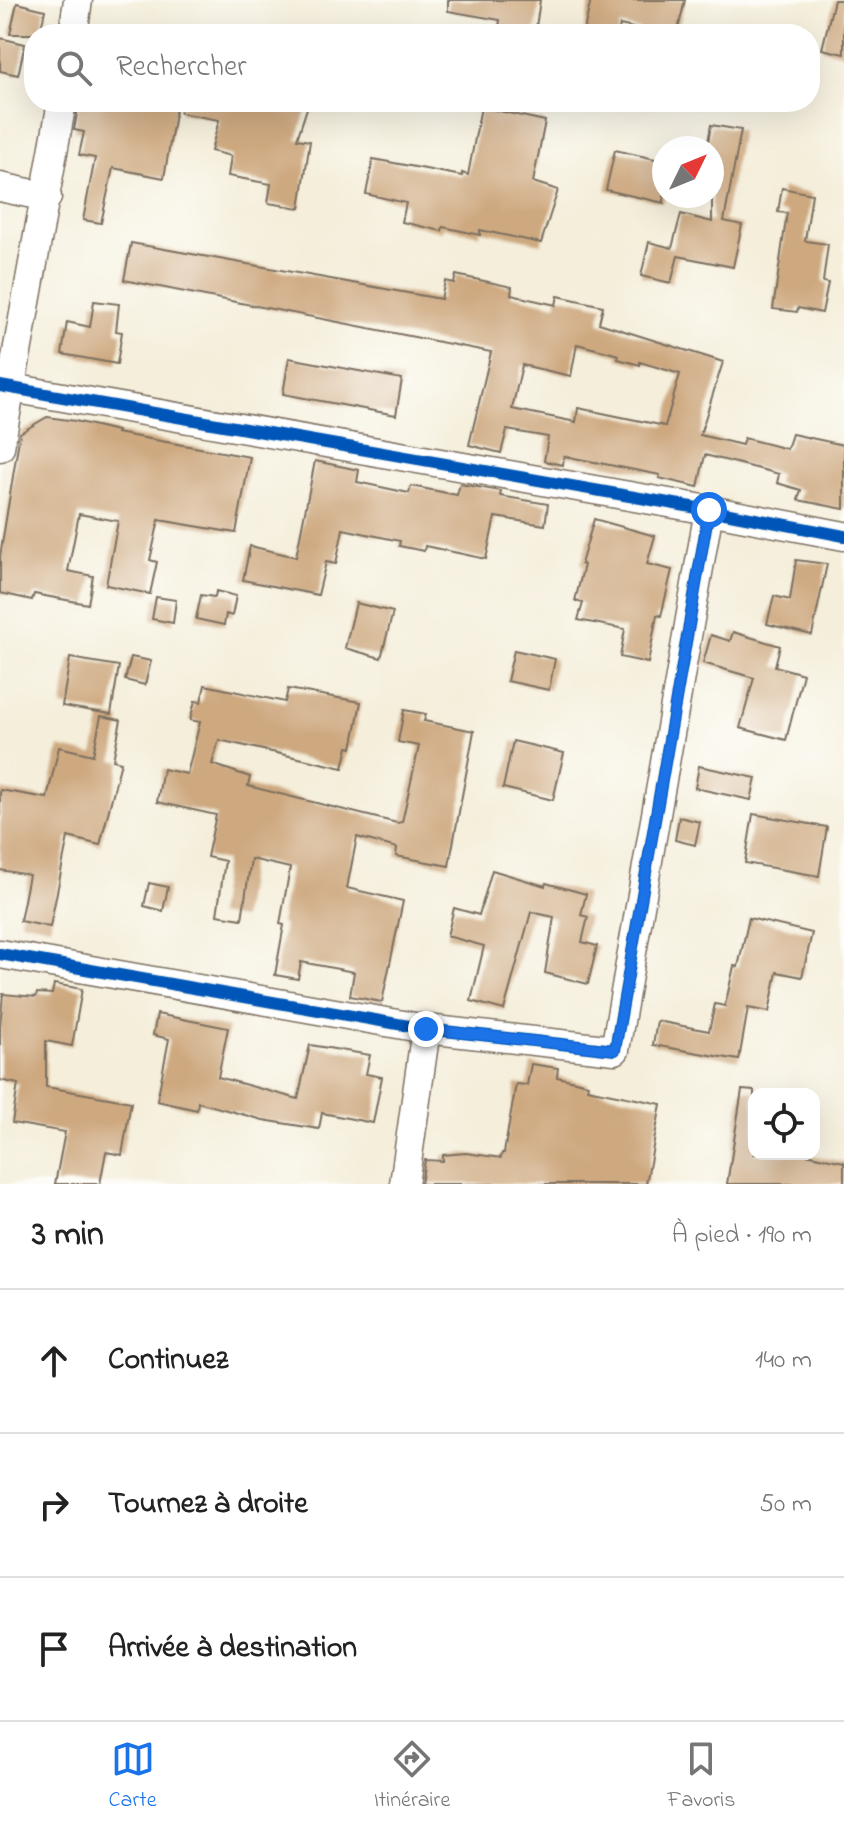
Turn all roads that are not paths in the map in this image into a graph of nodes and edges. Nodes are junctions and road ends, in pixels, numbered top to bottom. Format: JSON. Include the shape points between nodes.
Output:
{"nodes":[{"id":1,"x":75,"y":1,"type":"edge"},
{"id":2,"x":74,"y":24,"type":"edge"},
{"id":3,"x":60,"y":112,"type":"edge"},
{"id":4,"x":0,"y":187,"type":"edge"},
{"id":5,"x":47,"y":197,"type":"junction"},
{"id":6,"x":6,"y":387,"type":"edge"},
{"id":7,"x":0,"y":447,"type":"edge"},
{"id":8,"x":709,"y":510,"type":"junction"},
{"id":9,"x":844,"y":536,"type":"edge"},
{"id":10,"x":0,"y":954,"type":"edge"},
{"id":11,"x":426,"y":1029,"type":"junction"},
{"id":12,"x":404,"y":1184,"type":"edge"}],
"edges":[{"from":1,"to":2,"type":"street"},
{"from":3,"to":5,"type":"street"},
{"from":4,"to":5,"type":"street"},
{"from":5,"to":6,"type":"street"},
{"from":6,"to":7,"type":"street"},
{"from":6,"to":8,"type":"street"},
{"from":8,"to":9,"type":"street"},
{"from":8,"to":11,"type":"street","via":[[615,1050]]},
{"from":10,"to":11,"type":"street"},
{"from":11,"to":12,"type":"street"}]}
